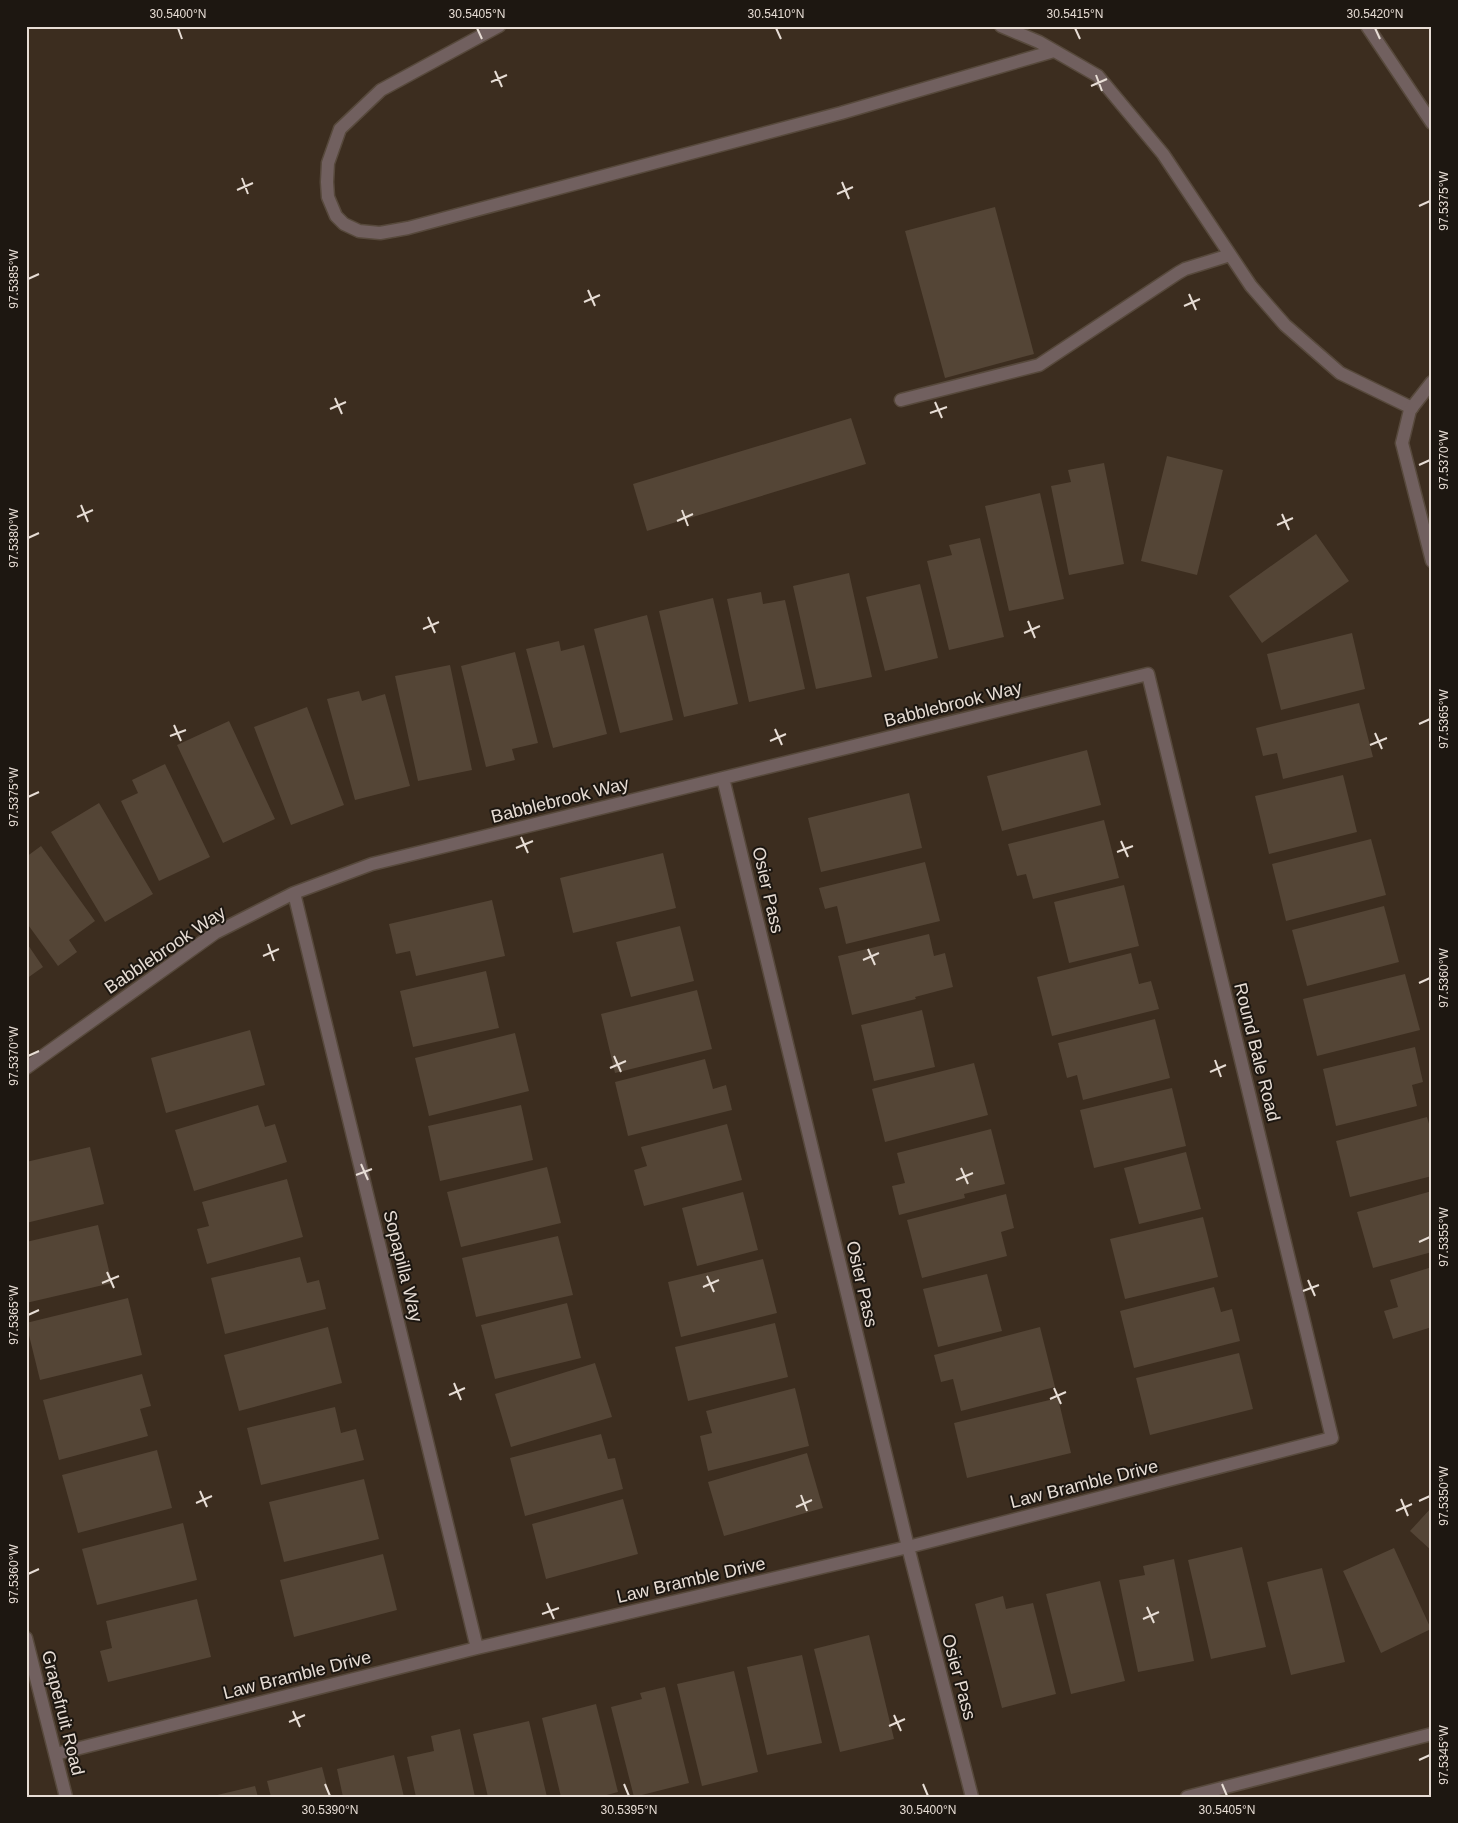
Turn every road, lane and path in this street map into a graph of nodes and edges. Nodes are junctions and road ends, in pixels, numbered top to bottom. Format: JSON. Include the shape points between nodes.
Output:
{"nodes":[{"id":1,"x":499,"y":26,"type":"edge"},
{"id":2,"x":1002,"y":26,"type":"edge"},
{"id":3,"x":1367,"y":26,"type":"edge"},
{"id":4,"x":1054,"y":51,"type":"junction"},
{"id":5,"x":1432,"y":123,"type":"edge"},
{"id":6,"x":1230,"y":254,"type":"junction"},
{"id":7,"x":1432,"y":382,"type":"edge"},
{"id":8,"x":901,"y":400,"type":"dead end"},
{"id":9,"x":1412,"y":408,"type":"junction"},
{"id":10,"x":1432,"y":561,"type":"edge"},
{"id":11,"x":1148,"y":674,"type":"joint"},
{"id":12,"x":723,"y":778,"type":"junction"},
{"id":13,"x":294,"y":893,"type":"junction"},
{"id":14,"x":26,"y":1068,"type":"edge"},
{"id":15,"x":1332,"y":1438,"type":"joint"},
{"id":16,"x":908,"y":1547,"type":"junction"},
{"id":17,"x":26,"y":1638,"type":"edge"},
{"id":18,"x":478,"y":1648,"type":"junction"},
{"id":19,"x":1432,"y":1734,"type":"edge"},
{"id":20,"x":56,"y":1754,"type":"junction"},
{"id":21,"x":66,"y":1797,"type":"edge"},
{"id":22,"x":972,"y":1797,"type":"edge"},
{"id":23,"x":1187,"y":1797,"type":"edge"}],
"edges":[{"from":1,"to":4,"type":"street","via":[[381,90],[340,129],[328,164],[326,182],[336,216],[344,224],[359,231],[380,233],[408,228],[841,113]]},
{"from":2,"to":4,"type":"street"},
{"from":3,"to":5,"type":"street"},
{"from":4,"to":6,"type":"street","via":[[1098,76],[1163,154]]},
{"from":6,"to":8,"type":"street","via":[[1178,273],[1039,365]]},
{"from":6,"to":9,"type":"street","via":[[1251,286],[1285,325],[1340,373]]},
{"from":7,"to":9,"type":"street"},
{"from":9,"to":10,"type":"street","via":[[1402,443]]},
{"from":11,"to":12,"type":"street","name":"Babblebrook Way"},
{"from":11,"to":15,"type":"street","name":"Round Bale Road"},
{"from":12,"to":13,"type":"street","name":"Babblebrook Way","via":[[372,864]]},
{"from":12,"to":16,"type":"street","name":"Osier Pass"},
{"from":13,"to":14,"type":"street","name":"Babblebrook Way","via":[[215,933]]},
{"from":13,"to":18,"type":"street","name":"Sopapilla Way"},
{"from":15,"to":16,"type":"street","name":"Law Bramble Drive"},
{"from":16,"to":18,"type":"street","name":"Law Bramble Drive"},
{"from":16,"to":22,"type":"street","name":"Osier Pass"},
{"from":17,"to":20,"type":"street","name":"Grapefruit Road"},
{"from":18,"to":20,"type":"street","name":"Law Bramble Drive"},
{"from":19,"to":23,"type":"street"},
{"from":20,"to":21,"type":"street","name":"Grapefruit Road"}]}
